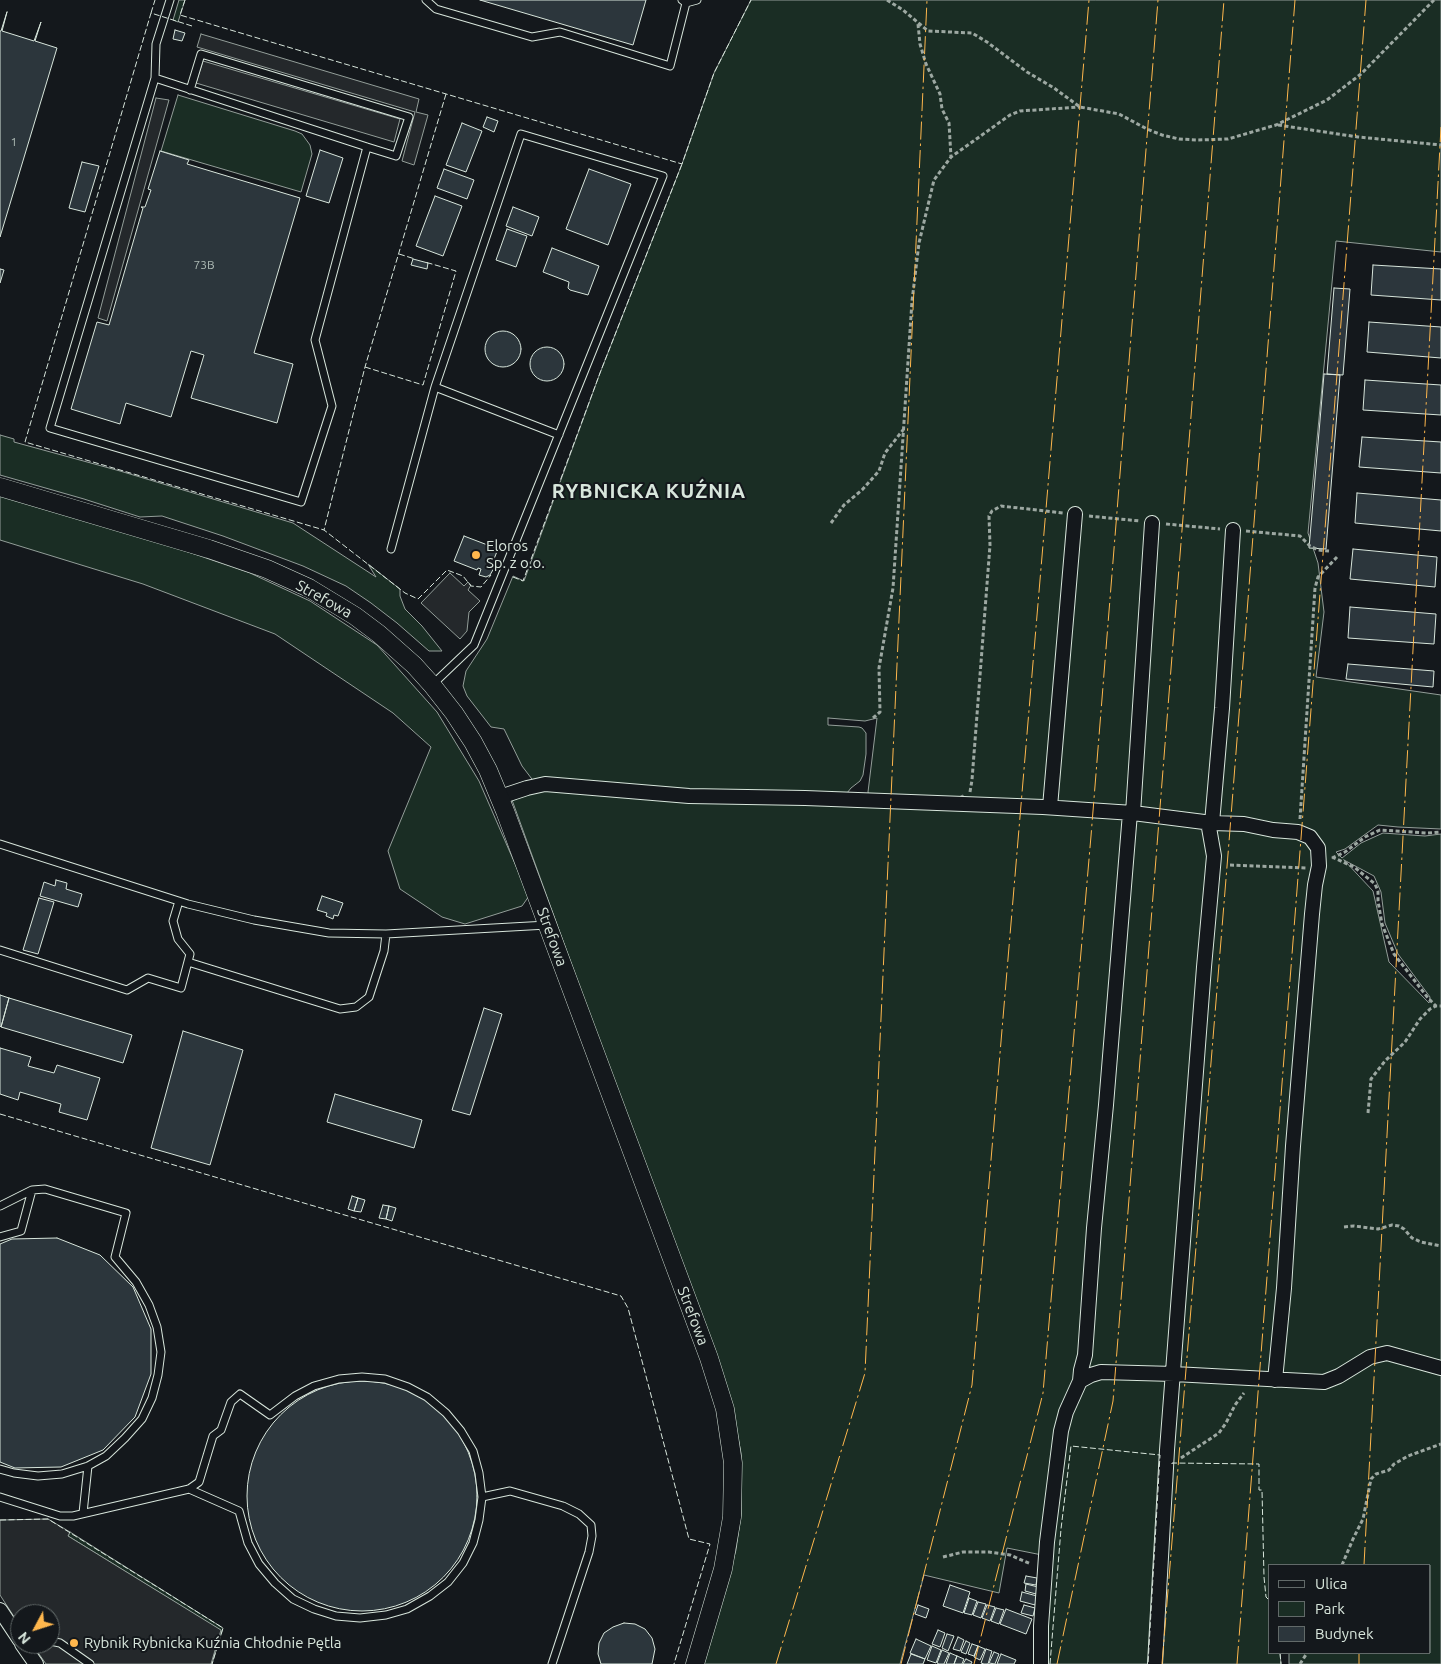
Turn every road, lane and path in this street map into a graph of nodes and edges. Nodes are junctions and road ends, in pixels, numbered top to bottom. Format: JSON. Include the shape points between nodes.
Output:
{"nodes":[{"id":1,"x":170,"y":0,"type":"edge"},
{"id":2,"x":426,"y":0,"type":"edge"},
{"id":3,"x":697,"y":0,"type":"edge"},
{"id":4,"x":887,"y":0,"type":"edge"},
{"id":5,"x":1434,"y":0,"type":"edge"},
{"id":6,"x":684,"y":1,"type":"edge"},
{"id":7,"x":918,"y":24,"type":"junction"},
{"id":8,"x":155,"y":78,"type":"junction"},
{"id":9,"x":190,"y":90,"type":"junction"},
{"id":10,"x":1080,"y":107,"type":"junction"},
{"id":11,"x":1276,"y":125,"type":"junction"},
{"id":12,"x":1441,"y":144,"type":"edge"},
{"id":13,"x":367,"y":147,"type":"junction"},
{"id":14,"x":951,"y":157,"type":"junction"},
{"id":15,"x":435,"y":387,"type":"junction"},
{"id":16,"x":903,"y":430,"type":"junction"},
{"id":17,"x":559,"y":435,"type":"junction"},
{"id":18,"x":0,"y":487,"type":"edge"},
{"id":19,"x":1075,"y":514,"type":"dead end"},
{"id":20,"x":831,"y":522,"type":"dead end"},
{"id":21,"x":1152,"y":523,"type":"dead end"},
{"id":22,"x":1233,"y":530,"type":"dead end"},
{"id":23,"x":391,"y":550,"type":"dead end"},
{"id":24,"x":1337,"y":557,"type":"dead end"},
{"id":25,"x":432,"y":685,"type":"junction"},
{"id":26,"x":874,"y":718,"type":"dead end"},
{"id":27,"x":500,"y":797,"type":"junction"},
{"id":28,"x":1050,"y":807,"type":"junction"},
{"id":29,"x":1132,"y":813,"type":"junction"},
{"id":30,"x":1210,"y":822,"type":"junction"},
{"id":31,"x":1298,"y":832,"type":"junction"},
{"id":32,"x":1441,"y":832,"type":"edge"},
{"id":33,"x":0,"y":844,"type":"edge"},
{"id":34,"x":1338,"y":860,"type":"dead end"},
{"id":35,"x":1230,"y":866,"type":"dead end"},
{"id":36,"x":1320,"y":866,"type":"junction"},
{"id":37,"x":179,"y":901,"type":"junction"},
{"id":38,"x":547,"y":925,"type":"junction"},
{"id":39,"x":386,"y":934,"type":"junction"},
{"id":40,"x":0,"y":950,"type":"edge"},
{"id":41,"x":188,"y":962,"type":"junction"},
{"id":42,"x":1436,"y":1006,"type":"junction"},
{"id":43,"x":1441,"y":1006,"type":"edge"},
{"id":44,"x":1368,"y":1113,"type":"dead end"},
{"id":45,"x":32,"y":1190,"type":"junction"},
{"id":46,"x":0,"y":1206,"type":"edge"},
{"id":47,"x":1344,"y":1227,"type":"dead end"},
{"id":48,"x":0,"y":1237,"type":"edge"},
{"id":49,"x":1441,"y":1246,"type":"edge"},
{"id":50,"x":1441,"y":1368,"type":"edge"},
{"id":51,"x":1174,"y":1374,"type":"junction"},
{"id":52,"x":1272,"y":1380,"type":"junction"},
{"id":53,"x":1080,"y":1381,"type":"junction"},
{"id":54,"x":1441,"y":1444,"type":"edge"},
{"id":55,"x":1167,"y":1462,"type":"junction"},
{"id":56,"x":88,"y":1466,"type":"junction"},
{"id":57,"x":0,"y":1469,"type":"edge"},
{"id":58,"x":189,"y":1489,"type":"junction"},
{"id":59,"x":0,"y":1497,"type":"edge"},
{"id":60,"x":482,"y":1497,"type":"junction"},
{"id":61,"x":83,"y":1513,"type":"junction"},
{"id":62,"x":943,"y":1557,"type":"dead end"},
{"id":63,"x":1028,"y":1562,"type":"dead end"},
{"id":64,"x":1342,"y":1564,"type":"edge"},
{"id":65,"x":0,"y":1610,"type":"edge"},
{"id":66,"x":10,"y":1625,"type":"edge"},
{"id":67,"x":60,"y":1643,"type":"edge"},
{"id":68,"x":90,"y":1664,"type":"edge"},
{"id":69,"x":552,"y":1664,"type":"edge"},
{"id":70,"x":695,"y":1664,"type":"edge"},
{"id":71,"x":1041,"y":1664,"type":"edge"},
{"id":72,"x":1155,"y":1664,"type":"edge"}],
"edges":[{"from":1,"to":8,"type":"lane","via":[[156,44]]},
{"from":2,"to":6,"type":"lane","via":[[436,9],[532,37],[560,32],[670,66]]},
{"from":3,"to":6,"type":"lane"},
{"from":4,"to":7,"type":"path"},
{"from":5,"to":11,"type":"path","via":[[1349,84],[1327,100]]},
{"from":7,"to":10,"type":"path","via":[[933,32],[972,33]]},
{"from":7,"to":14,"type":"path","via":[[926,64],[949,123]]},
{"from":8,"to":9,"type":"lane"},
{"from":8,"to":13,"type":"lane","via":[[50,428],[301,502],[332,406],[314,340]]},
{"from":9,"to":13,"type":"lane"},
{"from":9,"to":13,"type":"lane","via":[[201,54],[409,117],[396,156]]},
{"from":10,"to":11,"type":"path","via":[[1119,114],[1147,129],[1179,139],[1228,139]]},
{"from":10,"to":14,"type":"path","via":[[1020,111]]},
{"from":11,"to":12,"type":"path","via":[[1349,136]]},
{"from":14,"to":16,"type":"path","via":[[934,180],[919,243]]},
{"from":15,"to":17,"type":"lane"},
{"from":15,"to":17,"type":"lane","via":[[521,134],[663,176]]},
{"from":15,"to":23,"type":"lane"},
{"from":16,"to":20,"type":"path","via":[[885,453],[879,471]]},
{"from":16,"to":26,"type":"path","via":[[893,588],[879,668],[880,712]]},
{"from":17,"to":25,"type":"lane","via":[[474,645]]},
{"from":18,"to":25,"type":"street","name":"Strefowa","via":[[209,549],[309,588],[355,616],[395,648]]},
{"from":19,"to":28,"type":"street"},
{"from":21,"to":29,"type":"street"},
{"from":22,"to":30,"type":"street","via":[[1222,708]]},
{"from":24,"to":31,"type":"path","via":[[1318,577],[1315,588]]},
{"from":25,"to":27,"type":"street","name":"Strefowa","via":[[473,742]]},
{"from":27,"to":28,"type":"street","via":[[545,784],[689,796]]},
{"from":27,"to":38,"type":"street","name":"Strefowa"},
{"from":28,"to":29,"type":"street"},
{"from":29,"to":30,"type":"street"},
{"from":29,"to":53,"type":"street","via":[[1085,1355]]},
{"from":30,"to":31,"type":"street"},
{"from":30,"to":51,"type":"street","via":[[1214,856]]},
{"from":31,"to":36,"type":"street","via":[[1310,837],[1318,848]]},
{"from":32,"to":36,"type":"path","via":[[1380,830]]},
{"from":33,"to":37,"type":"lane"},
{"from":34,"to":42,"type":"path","via":[[1354,867],[1375,884],[1382,924],[1394,954]]},
{"from":35,"to":36,"type":"path"},
{"from":36,"to":52,"type":"street","via":[[1312,914],[1284,1288]]},
{"from":37,"to":39,"type":"lane","via":[[254,920],[329,933]]},
{"from":37,"to":41,"type":"lane","via":[[173,921],[178,939],[190,954]]},
{"from":38,"to":39,"type":"lane"},
{"from":38,"to":70,"type":"street","name":"Strefowa","via":[[709,1358],[725,1409],[733,1463],[732,1517],[723,1569]]},
{"from":39,"to":41,"type":"lane","via":[[384,951],[368,997],[356,1007],[340,1009]]},
{"from":40,"to":41,"type":"lane","via":[[127,990],[148,978],[181,988]]},
{"from":42,"to":43,"type":"path"},
{"from":42,"to":44,"type":"path","via":[[1420,1019],[1405,1042],[1371,1079]]},
{"from":45,"to":46,"type":"lane"},
{"from":45,"to":48,"type":"lane","via":[[21,1231]]},
{"from":45,"to":56,"type":"lane","via":[[45,1189],[126,1213],[115,1257],[136,1282],[157,1327],[158,1375],[142,1419],[106,1456]]},
{"from":47,"to":49,"type":"path","via":[[1378,1229],[1399,1226],[1420,1242]]},
{"from":50,"to":52,"type":"street","via":[[1387,1353],[1370,1357],[1324,1382]]},
{"from":51,"to":52,"type":"street"},
{"from":51,"to":53,"type":"street","via":[[1101,1372]]},
{"from":51,"to":55,"type":"street"},
{"from":52,"to":55,"type":"path","via":[[1242,1395],[1226,1423],[1213,1437],[1182,1458]]},
{"from":53,"to":71,"type":"street","via":[[1061,1431],[1047,1542]]},
{"from":54,"to":64,"type":"path","via":[[1408,1456],[1371,1479],[1363,1519]]},
{"from":55,"to":72,"type":"street"},
{"from":56,"to":57,"type":"lane","via":[[62,1474],[38,1476]]},
{"from":56,"to":61,"type":"lane"},
{"from":58,"to":60,"type":"lane","via":[[239,1512],[248,1543],[259,1564],[293,1599],[336,1616],[360,1618],[407,1609],[448,1582],[473,1543]]},
{"from":58,"to":60,"type":"lane","via":[[199,1482],[213,1436],[221,1430],[231,1402],[240,1394],[270,1415],[294,1396],[314,1386],[362,1377],[386,1379],[408,1387],[446,1413],[472,1451]]},
{"from":58,"to":61,"type":"lane"},
{"from":59,"to":61,"type":"lane","via":[[60,1516]]},
{"from":60,"to":69,"type":"lane","via":[[510,1491],[563,1506],[591,1525],[589,1552]]},
{"from":62,"to":63,"type":"path","via":[[963,1552],[989,1552]]},
{"from":65,"to":66,"type":"street"},
{"from":67,"to":68,"type":"lane"}]}
